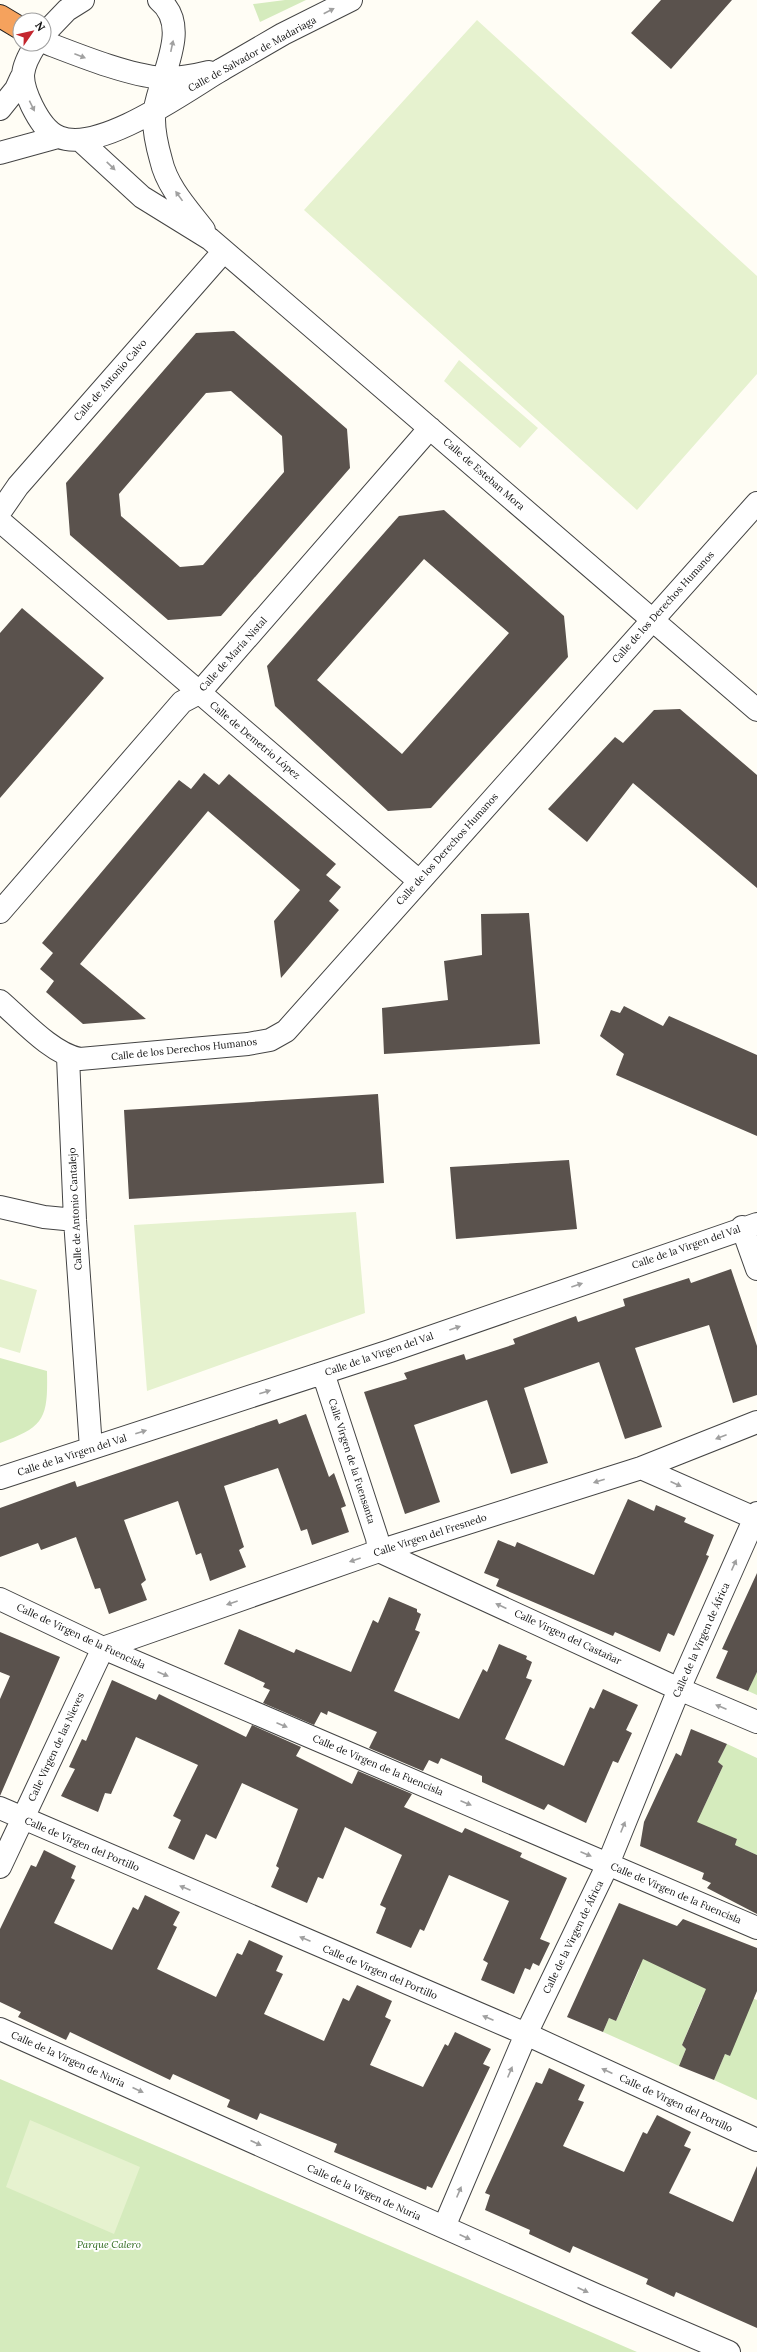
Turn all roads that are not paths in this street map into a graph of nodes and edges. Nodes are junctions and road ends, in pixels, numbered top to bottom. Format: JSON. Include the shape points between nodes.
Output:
{"nodes":[{"id":1,"x":83,"y":0,"type":"edge"},
{"id":2,"x":159,"y":0,"type":"edge"},
{"id":3,"x":350,"y":0,"type":"edge"},
{"id":4,"x":0,"y":16,"type":"edge"},
{"id":5,"x":12,"y":23,"type":"edge"},
{"id":6,"x":52,"y":26,"type":"edge"},
{"id":7,"x":52,"y":45,"type":"edge"},
{"id":8,"x":32,"y":52,"type":"edge"},
{"id":9,"x":221,"y":70,"type":"junction"},
{"id":10,"x":21,"y":78,"type":"junction"},
{"id":11,"x":162,"y":78,"type":"junction"},
{"id":12,"x":0,"y":109,"type":"edge"},
{"id":13,"x":154,"y":110,"type":"junction"},
{"id":14,"x":58,"y":137,"type":"junction"},
{"id":15,"x":81,"y":141,"type":"junction"},
{"id":16,"x":0,"y":153,"type":"edge"},
{"id":17,"x":217,"y":245,"type":"junction"},
{"id":18,"x":430,"y":428,"type":"junction"},
{"id":19,"x":757,"y":502,"type":"edge"},
{"id":20,"x":0,"y":512,"type":"edge"},
{"id":21,"x":0,"y":521,"type":"edge"},
{"id":22,"x":652,"y":620,"type":"junction"},
{"id":23,"x":199,"y":693,"type":"junction"},
{"id":24,"x":757,"y":710,"type":"edge"},
{"id":25,"x":419,"y":880,"type":"junction"},
{"id":26,"x":0,"y":912,"type":"edge"},
{"id":27,"x":0,"y":1000,"type":"edge"},
{"id":28,"x":68,"y":1057,"type":"junction"},
{"id":29,"x":0,"y":1207,"type":"edge"},
{"id":30,"x":75,"y":1220,"type":"junction"},
{"id":31,"x":750,"y":1226,"type":"edge"},
{"id":32,"x":757,"y":1270,"type":"edge"},
{"id":33,"x":319,"y":1374,"type":"junction"},
{"id":34,"x":757,"y":1422,"type":"edge"},
{"id":35,"x":91,"y":1448,"type":"junction"},
{"id":36,"x":641,"y":1468,"type":"junction"},
{"id":37,"x":0,"y":1478,"type":"edge"},
{"id":38,"x":756,"y":1517,"type":"edge"},
{"id":39,"x":379,"y":1551,"type":"junction"},
{"id":40,"x":0,"y":1599,"type":"edge"},
{"id":41,"x":103,"y":1648,"type":"junction"},
{"id":42,"x":679,"y":1689,"type":"junction"},
{"id":43,"x":757,"y":1722,"type":"edge"},
{"id":44,"x":0,"y":1808,"type":"edge"},
{"id":45,"x":22,"y":1818,"type":"junction"},
{"id":46,"x":608,"y":1864,"type":"junction"},
{"id":47,"x":0,"y":1867,"type":"edge"},
{"id":48,"x":757,"y":1928,"type":"edge"},
{"id":49,"x":0,"y":2029,"type":"edge"},
{"id":50,"x":526,"y":2034,"type":"junction"},
{"id":51,"x":757,"y":2140,"type":"edge"},
{"id":52,"x":444,"y":2227,"type":"junction"},
{"id":53,"x":729,"y":2352,"type":"edge"}],
"edges":[{"from":1,"to":6,"type":"street","via":[[67,10]]},
{"from":11,"to":2,"type":"street","one_way":true,"via":[[172,46],[174,25],[164,4]]},
{"from":9,"to":3,"type":"street","name":"Calle de Salvador de Madariaga","one_way":true,"via":[[283,34]]},
{"from":4,"to":5,"type":"highway"},
{"from":7,"to":11,"type":"street","one_way":true,"via":[[91,60]]},
{"from":8,"to":10,"type":"street"},
{"from":9,"to":11,"type":"street","via":[[183,78]]},
{"from":9,"to":13,"type":"street","name":"Calle de Salvador de Madariaga"},
{"from":10,"to":12,"type":"street","via":[[16,89]]},
{"from":10,"to":14,"type":"street","one_way":true,"via":[[37,117]]},
{"from":11,"to":13,"type":"street"},
{"from":13,"to":15,"type":"street","name":"Calle de Salvador de Madariaga","via":[[112,132]]},
{"from":17,"to":13,"type":"street","name":"Calle de Esteban Mora","one_way":true,"via":[[167,178],[161,161]]},
{"from":14,"to":15,"type":"street","name":"Calle de Salvador de Madariaga"},
{"from":14,"to":16,"type":"street","name":"Calle de Salvador de Madariaga"},
{"from":15,"to":17,"type":"street","name":"Calle de Esteban Mora","one_way":true,"via":[[142,196]]},
{"from":17,"to":18,"type":"street","name":"Calle de Esteban Mora"},
{"from":17,"to":20,"type":"street","name":"Calle de Antonio Calvo","via":[[18,486]]},
{"from":18,"to":22,"type":"street","name":"Calle de Esteban Mora"},
{"from":18,"to":23,"type":"street","name":"Calle de María Nistal"},
{"from":19,"to":22,"type":"street","name":"Calle de los Derechos Humanos"},
{"from":21,"to":23,"type":"street","name":"Calle de Demetrio López"},
{"from":22,"to":24,"type":"street","name":"Calle de Esteban Mora"},
{"from":22,"to":25,"type":"street","name":"Calle de los Derechos Humanos"},
{"from":23,"to":25,"type":"street","name":"Calle de Demetrio López"},
{"from":23,"to":26,"type":"street","name":"Calle de María Nistal","via":[[182,702]]},
{"from":25,"to":28,"type":"street","name":"Calle de los Derechos Humanos","via":[[286,1031],[270,1040],[89,1059]]},
{"from":27,"to":28,"type":"street"},
{"from":28,"to":30,"type":"street","name":"Calle de Antonio Cantalejo"},
{"from":29,"to":30,"type":"street","via":[[44,1217]]},
{"from":30,"to":35,"type":"street","name":"Calle de Antonio Cantalejo"},
{"from":31,"to":32,"type":"street"},
{"from":33,"to":31,"type":"street","name":"Calle de la Virgen del Val","one_way":true},
{"from":35,"to":33,"type":"street","name":"Calle de la Virgen del Val","one_way":true},
{"from":33,"to":39,"type":"street","name":"Calle Virgen de la Fuensanta","via":[[326,1382]]},
{"from":34,"to":36,"type":"street","name":"Calle Virgen del Fresnedo","one_way":true},
{"from":35,"to":37,"type":"street","name":"Calle de la Virgen del Val"},
{"from":36,"to":38,"type":"street","one_way":true},
{"from":36,"to":39,"type":"street","name":"Calle Virgen del Fresnedo","one_way":true},
{"from":42,"to":38,"type":"street","name":"Calle de la Virgen de África","one_way":true},
{"from":39,"to":41,"type":"street","name":"Calle Virgen del Fresnedo","one_way":true},
{"from":42,"to":39,"type":"street","name":"Calle Virgen del Castañar","one_way":true},
{"from":40,"to":41,"type":"street","name":"Calle de Virgen de la Fuencisla"},
{"from":41,"to":45,"type":"street","name":"Calle Virgen de las Nieves"},
{"from":41,"to":46,"type":"street","name":"Calle de Virgen de la Fuencisla","one_way":true},
{"from":43,"to":42,"type":"street","name":"Calle Virgen del Castañar","one_way":true},
{"from":46,"to":42,"type":"street","name":"Calle de la Virgen de África","one_way":true},
{"from":44,"to":45,"type":"street","name":"Calle de Virgen del Portillo"},
{"from":45,"to":47,"type":"street","name":"Calle Virgen de las Nieves"},
{"from":50,"to":45,"type":"street","name":"Calle de Virgen del Portillo","one_way":true},
{"from":46,"to":48,"type":"street","name":"Calle de Virgen de la Fuencisla"},
{"from":46,"to":50,"type":"street","name":"Calle de la Virgen de África"},
{"from":49,"to":52,"type":"street","name":"Calle de la Virgen de Nuria","one_way":true},
{"from":51,"to":50,"type":"street","name":"Calle de Virgen del Portillo","one_way":true},
{"from":52,"to":50,"type":"street","name":"Calle de la Virgen de África","one_way":true},
{"from":52,"to":53,"type":"street","name":"Calle de la Virgen de Nuria","one_way":true}]}
